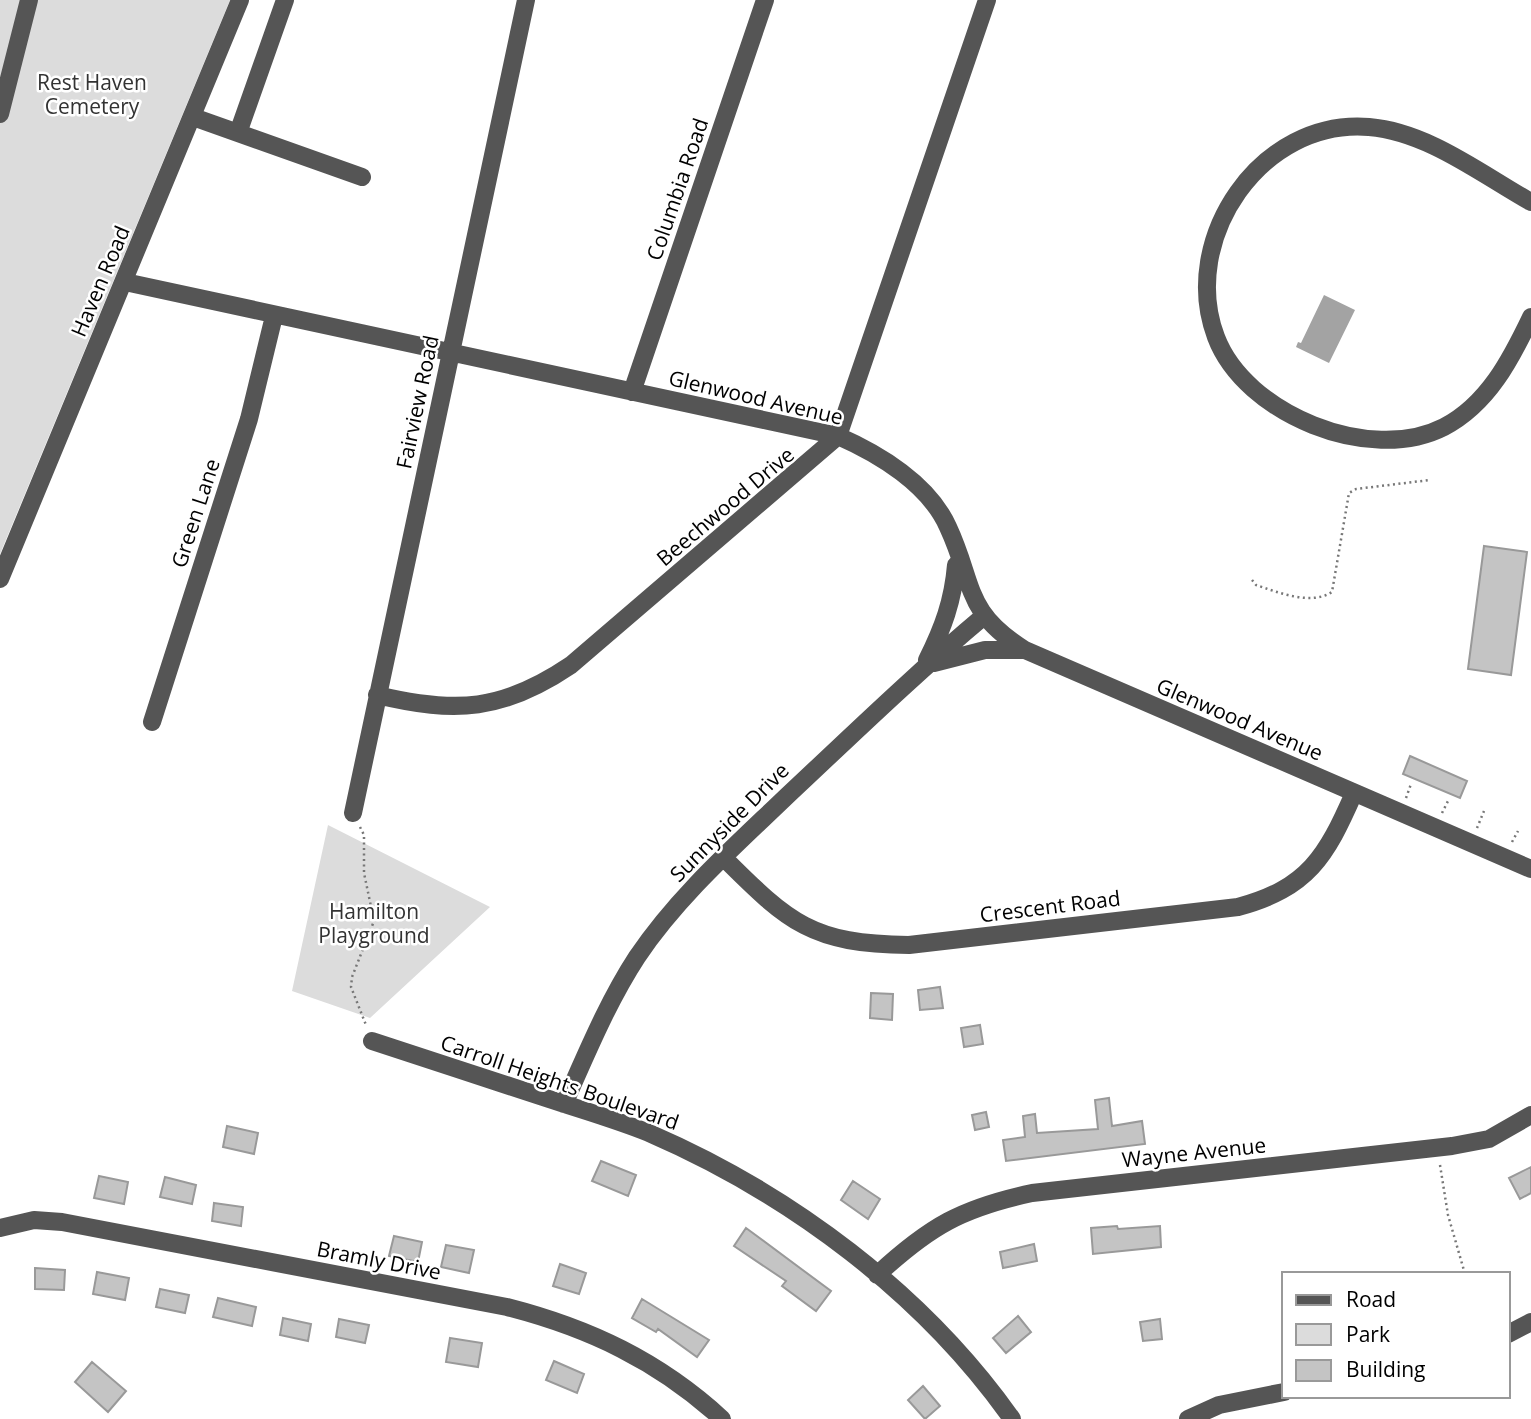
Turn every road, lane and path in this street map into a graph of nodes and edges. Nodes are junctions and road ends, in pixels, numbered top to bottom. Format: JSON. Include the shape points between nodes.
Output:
{"nodes":[{"id":1,"x":29,"y":0,"type":"edge"},
{"id":2,"x":240,"y":0,"type":"edge"},
{"id":3,"x":285,"y":0,"type":"edge"},
{"id":4,"x":526,"y":0,"type":"edge"},
{"id":5,"x":765,"y":0,"type":"edge"},
{"id":6,"x":987,"y":0,"type":"edge"},
{"id":7,"x":0,"y":114,"type":"edge"},
{"id":8,"x":193,"y":117,"type":"junction"},
{"id":9,"x":238,"y":133,"type":"junction"},
{"id":10,"x":362,"y":177,"type":"dead end"},
{"id":11,"x":1531,"y":202,"type":"edge"},
{"id":12,"x":125,"y":282,"type":"junction"},
{"id":13,"x":274,"y":316,"type":"junction"},
{"id":14,"x":1531,"y":317,"type":"edge"},
{"id":15,"x":452,"y":352,"type":"junction"},
{"id":16,"x":632,"y":392,"type":"junction"},
{"id":17,"x":838,"y":436,"type":"junction"},
{"id":18,"x":1430,"y":480,"type":"dead end"},
{"id":19,"x":957,"y":552,"type":"junction"},
{"id":20,"x":0,"y":579,"type":"edge"},
{"id":21,"x":1252,"y":580,"type":"dead end"},
{"id":22,"x":984,"y":616,"type":"junction"},
{"id":23,"x":1025,"y":650,"type":"junction"},
{"id":24,"x":924,"y":667,"type":"junction"},
{"id":25,"x":377,"y":695,"type":"junction"},
{"id":26,"x":152,"y":722,"type":"dead end"},
{"id":27,"x":1411,"y":784,"type":"dead end"},
{"id":28,"x":1354,"y":793,"type":"junction"},
{"id":29,"x":1449,"y":799,"type":"dead end"},
{"id":30,"x":1404,"y":801,"type":"dead end"},
{"id":31,"x":1484,"y":811,"type":"dead end"},
{"id":32,"x":353,"y":813,"type":"joint"},
{"id":33,"x":1440,"y":816,"type":"dead end"},
{"id":34,"x":1475,"y":831,"type":"dead end"},
{"id":35,"x":1518,"y":831,"type":"dead end"},
{"id":36,"x":1511,"y":845,"type":"dead end"},
{"id":37,"x":723,"y":857,"type":"junction"},
{"id":38,"x":1531,"y":869,"type":"edge"},
{"id":39,"x":372,"y":1041,"type":"joint"},
{"id":40,"x":564,"y":1104,"type":"junction"},
{"id":41,"x":1531,"y":1115,"type":"edge"},
{"id":42,"x":1438,"y":1148,"type":"junction"},
{"id":43,"x":0,"y":1228,"type":"edge"},
{"id":44,"x":1464,"y":1272,"type":"edge"},
{"id":45,"x":877,"y":1275,"type":"junction"},
{"id":46,"x":1531,"y":1322,"type":"edge"},
{"id":47,"x":1510,"y":1333,"type":"edge"},
{"id":48,"x":1282,"y":1392,"type":"edge"},
{"id":49,"x":722,"y":1419,"type":"edge"},
{"id":50,"x":1012,"y":1419,"type":"edge"},
{"id":51,"x":1188,"y":1419,"type":"edge"}],
"edges":[{"from":1,"to":7,"type":"street"},
{"from":2,"to":8,"type":"street","name":"Haven Road"},
{"from":3,"to":9,"type":"street"},
{"from":4,"to":15,"type":"street","name":"Fairview Road"},
{"from":5,"to":16,"type":"street","name":"Columbia Road"},
{"from":6,"to":17,"type":"street"},
{"from":8,"to":9,"type":"street"},
{"from":8,"to":12,"type":"street","name":"Haven Road"},
{"from":9,"to":10,"type":"street"},
{"from":11,"to":14,"type":"street","via":[[1423,141],[1370,127],[1327,130],[1273,155],[1252,174],[1211,241],[1206,287],[1216,337],[1226,359],[1251,390],[1281,409],[1354,438],[1407,438],[1444,427],[1483,397]]},
{"from":12,"to":13,"type":"street","name":"Glenwood Avenue"},
{"from":12,"to":20,"type":"street","name":"Haven Road"},
{"from":13,"to":15,"type":"street","name":"Glenwood Avenue"},
{"from":13,"to":26,"type":"street","name":"Green Lane","via":[[249,419]]},
{"from":15,"to":16,"type":"street","name":"Glenwood Avenue"},
{"from":15,"to":25,"type":"street","name":"Fairview Road"},
{"from":16,"to":17,"type":"street","name":"Glenwood Avenue"},
{"from":17,"to":19,"type":"street","name":"Glenwood Avenue","via":[[881,460],[933,501]]},
{"from":17,"to":25,"type":"street","name":"Beechwood Drive","via":[[571,665],[522,695],[467,706]]},
{"from":18,"to":21,"type":"path","via":[[1349,493],[1332,593],[1316,598],[1295,596]]},
{"from":19,"to":22,"type":"street","name":"Glenwood Avenue","via":[[967,587]]},
{"from":19,"to":24,"type":"street","via":[[954,597]]},
{"from":22,"to":23,"type":"street","name":"Glenwood Avenue","via":[[1003,637]]},
{"from":22,"to":24,"type":"street","name":"Sunnyside Drive"},
{"from":23,"to":24,"type":"street","via":[[985,650]]},
{"from":23,"to":28,"type":"street","name":"Glenwood Avenue"},
{"from":24,"to":37,"type":"street","name":"Sunnyside Drive"},
{"from":25,"to":32,"type":"street","name":"Fairview Road"},
{"from":27,"to":30,"type":"path"},
{"from":28,"to":37,"type":"street","name":"Crescent Road","via":[[1320,860],[1270,899],[1238,907],[909,945],[837,939],[797,923],[770,904]]},
{"from":28,"to":38,"type":"street","name":"Glenwood Avenue"},
{"from":29,"to":33,"type":"path"},
{"from":31,"to":34,"type":"path"},
{"from":32,"to":39,"type":"path","via":[[364,835],[364,873],[374,921],[351,987]]},
{"from":35,"to":36,"type":"path"},
{"from":37,"to":40,"type":"street","name":"Sunnyside Drive","via":[[670,913],[637,957]]},
{"from":39,"to":40,"type":"street","name":"Carroll Heights Boulevard"},
{"from":40,"to":45,"type":"street","name":"Carroll Heights Boulevard","via":[[648,1133],[709,1162],[809,1222]]},
{"from":41,"to":42,"type":"street","name":"Wayne Avenue","via":[[1489,1139]]},
{"from":42,"to":44,"type":"path","via":[[1448,1214]]},
{"from":42,"to":45,"type":"street","name":"Wayne Avenue","via":[[996,1200],[939,1223]]},
{"from":43,"to":49,"type":"street","name":"Bramly Drive","via":[[34,1220],[62,1223],[507,1307],[613,1343],[662,1372]]},
{"from":45,"to":50,"type":"street","name":"Carroll Heights Boulevard","via":[[968,1362]]},
{"from":46,"to":47,"type":"street"},
{"from":48,"to":51,"type":"street","via":[[1219,1405]]}]}
